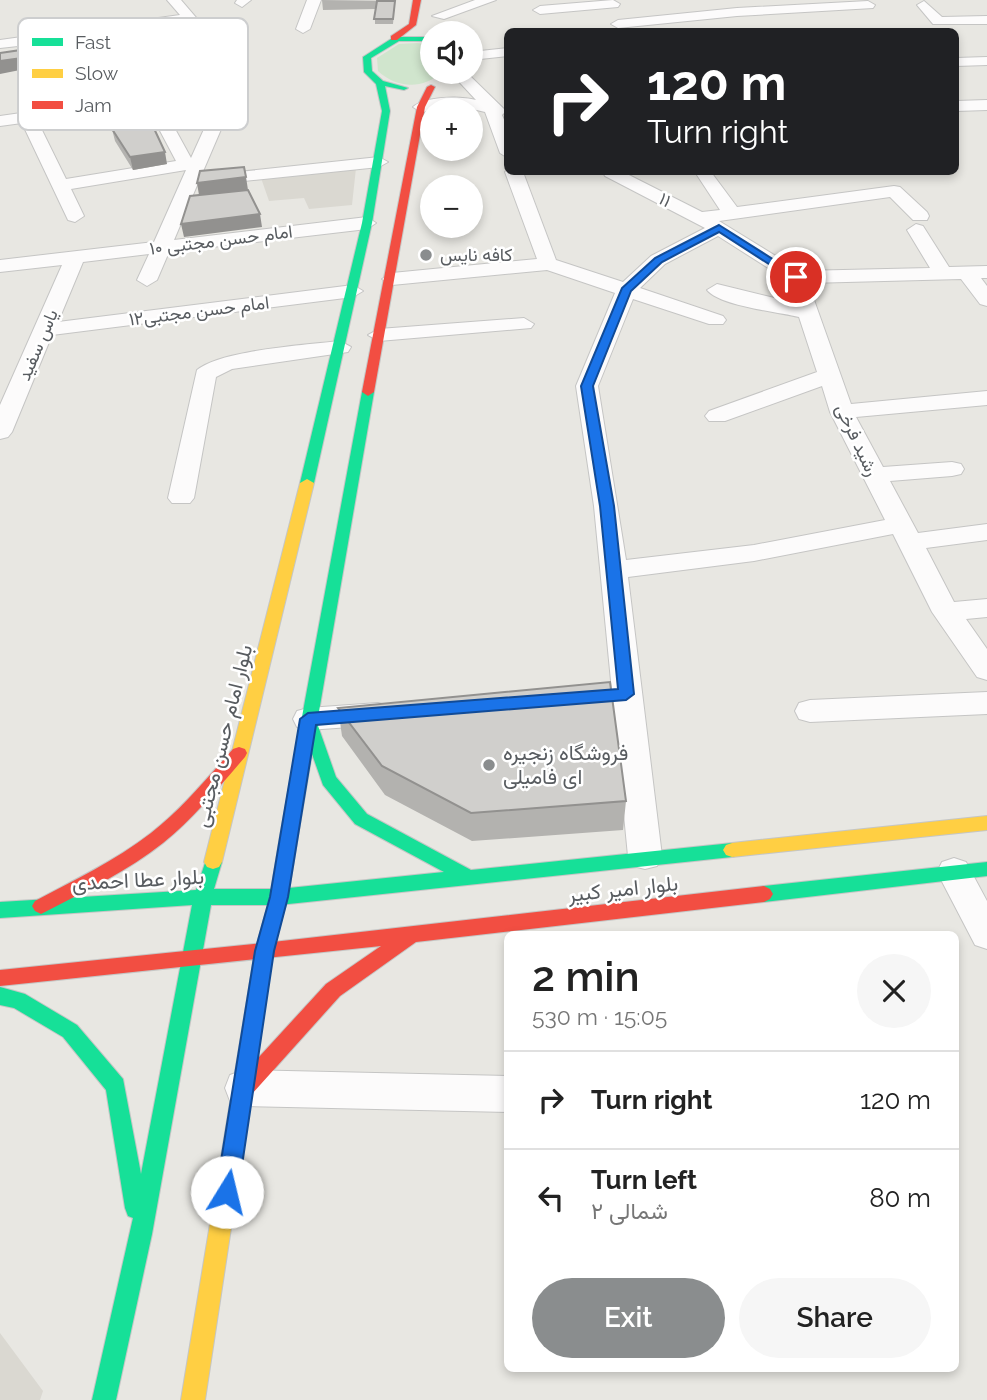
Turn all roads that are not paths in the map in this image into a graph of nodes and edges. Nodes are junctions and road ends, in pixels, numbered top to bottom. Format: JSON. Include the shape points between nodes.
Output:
{"nodes":[{"id":1,"x":174,"y":0,"type":"edge"},
{"id":2,"x":313,"y":0,"type":"edge"},
{"id":3,"x":417,"y":0,"type":"edge"},
{"id":4,"x":489,"y":0,"type":"edge"},
{"id":5,"x":864,"y":0,"type":"edge"},
{"id":6,"x":612,"y":2,"type":"edge"},
{"id":7,"x":924,"y":5,"type":"dead end"},
{"id":8,"x":734,"y":6,"type":"edge"},
{"id":9,"x":440,"y":8,"type":"edge"},
{"id":10,"x":540,"y":10,"type":"dead end"},
{"id":11,"x":771,"y":10,"type":"junction"},
{"id":12,"x":719,"y":14,"type":"junction"},
{"id":13,"x":187,"y":18,"type":"edge"},
{"id":14,"x":987,"y":20,"type":"edge"},
{"id":15,"x":789,"y":24,"type":"dead end"},
{"id":16,"x":651,"y":27,"type":"edge"},
{"id":17,"x":620,"y":28,"type":"edge"},
{"id":18,"x":736,"y":28,"type":"edge"},
{"id":19,"x":303,"y":29,"type":"dead end"},
{"id":20,"x":394,"y":38,"type":"junction"},
{"id":21,"x":420,"y":39,"type":"edge"},
{"id":22,"x":18,"y":42,"type":"edge"},
{"id":23,"x":0,"y":44,"type":"edge"},
{"id":24,"x":504,"y":52,"type":"edge"},
{"id":25,"x":483,"y":55,"type":"edge"},
{"id":26,"x":987,"y":61,"type":"edge"},
{"id":27,"x":959,"y":62,"type":"edge"},
{"id":28,"x":380,"y":83,"type":"junction"},
{"id":29,"x":435,"y":84,"type":"edge"},
{"id":30,"x":469,"y":84,"type":"edge"},
{"id":31,"x":431,"y":87,"type":"junction"},
{"id":32,"x":426,"y":98,"type":"edge"},
{"id":33,"x":987,"y":105,"type":"edge"},
{"id":34,"x":483,"y":106,"type":"edge"},
{"id":35,"x":959,"y":106,"type":"edge"},
{"id":36,"x":491,"y":107,"type":"junction"},
{"id":37,"x":420,"y":113,"type":"edge"},
{"id":38,"x":504,"y":114,"type":"edge"},
{"id":39,"x":18,"y":118,"type":"edge"},
{"id":40,"x":0,"y":121,"type":"edge"},
{"id":41,"x":33,"y":130,"type":"edge"},
{"id":42,"x":168,"y":130,"type":"edge"},
{"id":43,"x":210,"y":130,"type":"edge"},
{"id":44,"x":504,"y":142,"type":"edge"},
{"id":45,"x":379,"y":162,"type":"junction"},
{"id":46,"x":190,"y":171,"type":"junction"},
{"id":47,"x":515,"y":175,"type":"edge"},
{"id":48,"x":618,"y":175,"type":"edge"},
{"id":49,"x":704,"y":175,"type":"edge"},
{"id":50,"x":59,"y":186,"type":"junction"},
{"id":51,"x":75,"y":216,"type":"dead end"},
{"id":52,"x":717,"y":220,"type":"junction"},
{"id":53,"x":367,"y":223,"type":"junction"},
{"id":54,"x":164,"y":246,"type":"junction"},
{"id":55,"x":75,"y":257,"type":"junction"},
{"id":56,"x":1,"y":263,"type":"edge"},
{"id":57,"x":548,"y":264,"type":"junction"},
{"id":58,"x":977,"y":273,"type":"edge"},
{"id":59,"x":944,"y":274,"type":"junction"},
{"id":60,"x":796,"y":277,"type":"junction"},
{"id":61,"x":392,"y":279,"type":"junction"},
{"id":62,"x":147,"y":280,"type":"dead end"},
{"id":63,"x":626,"y":290,"type":"junction"},
{"id":64,"x":717,"y":290,"type":"dead end"},
{"id":65,"x":353,"y":291,"type":"junction"},
{"id":66,"x":987,"y":300,"type":"edge"},
{"id":67,"x":807,"y":312,"type":"junction"},
{"id":68,"x":716,"y":320,"type":"dead end"},
{"id":69,"x":524,"y":324,"type":"dead end"},
{"id":70,"x":45,"y":330,"type":"junction"},
{"id":71,"x":379,"y":335,"type":"junction"},
{"id":72,"x":340,"y":346,"type":"junction"},
{"id":73,"x":830,"y":375,"type":"junction"},
{"id":74,"x":987,"y":398,"type":"edge"},
{"id":75,"x":842,"y":412,"type":"junction"},
{"id":76,"x":717,"y":416,"type":"dead end"},
{"id":77,"x":0,"y":432,"type":"edge"},
{"id":78,"x":952,"y":469,"type":"dead end"},
{"id":79,"x":874,"y":475,"type":"junction"},
{"id":80,"x":181,"y":498,"type":"dead end"},
{"id":81,"x":987,"y":532,"type":"edge"},
{"id":82,"x":905,"y":533,"type":"junction"},
{"id":83,"x":612,"y":570,"type":"junction"},
{"id":84,"x":987,"y":608,"type":"edge"},
{"id":85,"x":946,"y":612,"type":"junction"},
{"id":86,"x":987,"y":670,"type":"edge"},
{"id":87,"x":987,"y":703,"type":"edge"},
{"id":88,"x":810,"y":711,"type":"dead end"},
{"id":89,"x":405,"y":712,"type":"edge"},
{"id":90,"x":308,"y":719,"type":"junction"},
{"id":91,"x":243,"y":749,"type":"junction"},
{"id":92,"x":987,"y":823,"type":"edge"},
{"id":93,"x":645,"y":856,"type":"junction"},
{"id":94,"x":971,"y":871,"type":"edge"},
{"id":95,"x":470,"y":878,"type":"junction"},
{"id":96,"x":203,"y":897,"type":"junction"},
{"id":97,"x":279,"y":897,"type":"junction"},
{"id":98,"x":41,"y":906,"type":"junction"},
{"id":99,"x":0,"y":911,"type":"edge"},
{"id":100,"x":412,"y":934,"type":"junction"},
{"id":101,"x":987,"y":934,"type":"edge"},
{"id":102,"x":264,"y":951,"type":"junction"},
{"id":103,"x":194,"y":958,"type":"junction"},
{"id":104,"x":0,"y":978,"type":"edge"},
{"id":105,"x":0,"y":996,"type":"edge"},
{"id":106,"x":244,"y":1088,"type":"junction"},
{"id":107,"x":504,"y":1094,"type":"edge"},
{"id":108,"x":141,"y":1234,"type":"junction"},
{"id":109,"x":104,"y":1400,"type":"edge"},
{"id":110,"x":193,"y":1400,"type":"edge"}],
"edges":[{"from":1,"to":13,"type":"street"},
{"from":2,"to":19,"type":"street"},
{"from":3,"to":20,"type":"main road","via":[[412,25]]},
{"from":4,"to":9,"type":"street"},
{"from":5,"to":11,"type":"street","via":[[868,5]]},
{"from":6,"to":10,"type":"street"},
{"from":6,"to":17,"type":"street"},
{"from":7,"to":14,"type":"street","via":[[938,20]]},
{"from":8,"to":11,"type":"street"},
{"from":8,"to":12,"type":"street"},
{"from":11,"to":15,"type":"street"},
{"from":12,"to":16,"type":"street"},
{"from":12,"to":18,"type":"street"},
{"from":16,"to":17,"type":"street"},
{"from":20,"to":21,"type":"main road"},
{"from":20,"to":28,"type":"main road","name":"بلوار امام حسن مجتبی","via":[[367,57],[368,72]]},
{"from":22,"to":23,"type":"street"},
{"from":24,"to":25,"type":"street"},
{"from":26,"to":27,"type":"street"},
{"from":28,"to":31,"type":"main road","via":[[399,89]]},
{"from":28,"to":45,"type":"main road","name":"بلوار امام حسن مجتبی","via":[[386,111]]},
{"from":29,"to":31,"type":"main road"},
{"from":30,"to":36,"type":"street"},
{"from":31,"to":32,"type":"main road"},
{"from":33,"to":35,"type":"street"},
{"from":34,"to":36,"type":"street"},
{"from":36,"to":38,"type":"street"},
{"from":36,"to":44,"type":"street"},
{"from":37,"to":61,"type":"main road"},
{"from":39,"to":40,"type":"street"},
{"from":41,"to":50,"type":"street"},
{"from":42,"to":46,"type":"street"},
{"from":43,"to":46,"type":"street"},
{"from":45,"to":46,"type":"street"},
{"from":45,"to":53,"type":"main road","name":"بلوار امام حسن مجتبی"},
{"from":46,"to":50,"type":"street"},
{"from":46,"to":54,"type":"street"},
{"from":47,"to":57,"type":"street"},
{"from":48,"to":52,"type":"street","name":"۱۱"},
{"from":49,"to":52,"type":"street"},
{"from":50,"to":51,"type":"street"},
{"from":52,"to":59,"type":"street","via":[[894,191],[918,223]]},
{"from":52,"to":60,"type":"street"},
{"from":52,"to":63,"type":"street","via":[[658,260]]},
{"from":53,"to":54,"type":"street","name":"امام حسن مجتبی ۱۰"},
{"from":53,"to":65,"type":"main road","name":"بلوار امام حسن مجتبی"},
{"from":54,"to":55,"type":"street","name":"امام حسن مجتبی ۱۰"},
{"from":54,"to":62,"type":"street"},
{"from":55,"to":56,"type":"street","name":"امام حسن مجتبی ۱۰"},
{"from":55,"to":70,"type":"street","name":"یاس سفید"},
{"from":57,"to":61,"type":"street"},
{"from":57,"to":63,"type":"street"},
{"from":58,"to":59,"type":"street"},
{"from":58,"to":66,"type":"street"},
{"from":59,"to":60,"type":"street"},
{"from":60,"to":67,"type":"street","name":"رشید فرخی"},
{"from":61,"to":71,"type":"main road"},
{"from":63,"to":68,"type":"street"},
{"from":63,"to":83,"type":"street","via":[[587,386],[607,506]]},
{"from":64,"to":67,"type":"street"},
{"from":65,"to":70,"type":"street","name":"امام حسن مجتبی۱۲"},
{"from":65,"to":72,"type":"main road","name":"بلوار امام حسن مجتبی"},
{"from":67,"to":73,"type":"street","name":"رشید فرخی"},
{"from":69,"to":71,"type":"street"},
{"from":70,"to":77,"type":"street","name":"یاس سفید"},
{"from":71,"to":90,"type":"main road"},
{"from":72,"to":80,"type":"street","via":[[229,363],[205,375]]},
{"from":72,"to":91,"type":"main road","name":"بلوار امام حسن مجتبی"},
{"from":73,"to":75,"type":"street","name":"رشید فرخی"},
{"from":73,"to":76,"type":"street"},
{"from":74,"to":75,"type":"street"},
{"from":75,"to":79,"type":"street","name":"رشید فرخی"},
{"from":78,"to":79,"type":"street"},
{"from":79,"to":82,"type":"street","name":"رشید فرخی"},
{"from":81,"to":82,"type":"street"},
{"from":82,"to":83,"type":"street"},
{"from":82,"to":85,"type":"street","name":"رشید فرخی"},
{"from":83,"to":93,"type":"street","via":[[612,695]]},
{"from":84,"to":85,"type":"street"},
{"from":85,"to":86,"type":"street","name":"رشید فرخی"},
{"from":87,"to":88,"type":"street"},
{"from":89,"to":90,"type":"street"},
{"from":90,"to":95,"type":"main road","via":[[329,780],[361,819]]},
{"from":90,"to":97,"type":"main road"},
{"from":91,"to":96,"type":"main road","name":"بلوار امام حسن مجتبی"},
{"from":91,"to":98,"type":"main road","via":[[156,838]]},
{"from":92,"to":93,"type":"main road","name":"بلوار امیر کبیر"},
{"from":93,"to":95,"type":"main road","name":"بلوار امیر کبیر"},
{"from":94,"to":100,"type":"main road","name":"بلوار امیر کبیر"},
{"from":94,"to":101,"type":"street"},
{"from":95,"to":97,"type":"main road","name":"بلوار امیر کبیر"},
{"from":96,"to":97,"type":"main road","name":"بلوار عطا احمدی"},
{"from":96,"to":98,"type":"main road","name":"بلوار عطا احمدی"},
{"from":96,"to":103,"type":"main road","name":"بلوار امام حسن مجتبی"},
{"from":97,"to":102,"type":"main road"},
{"from":98,"to":99,"type":"main road","name":"بلوار عطا احمدی"},
{"from":100,"to":102,"type":"main road","name":"بلوار امیر کبیر"},
{"from":100,"to":106,"type":"main road","via":[[333,990]]},
{"from":102,"to":103,"type":"main road"},
{"from":102,"to":106,"type":"main road"},
{"from":103,"to":104,"type":"main road"},
{"from":103,"to":108,"type":"main road","name":"بلوار امام حسن مجتبی"},
{"from":105,"to":108,"type":"main road","via":[[18,1000],[70,1031],[116,1086]]},
{"from":106,"to":107,"type":"street"},
{"from":106,"to":110,"type":"main road"},
{"from":108,"to":109,"type":"main road","name":"بلوار امام حسن مجتبی"}]}
